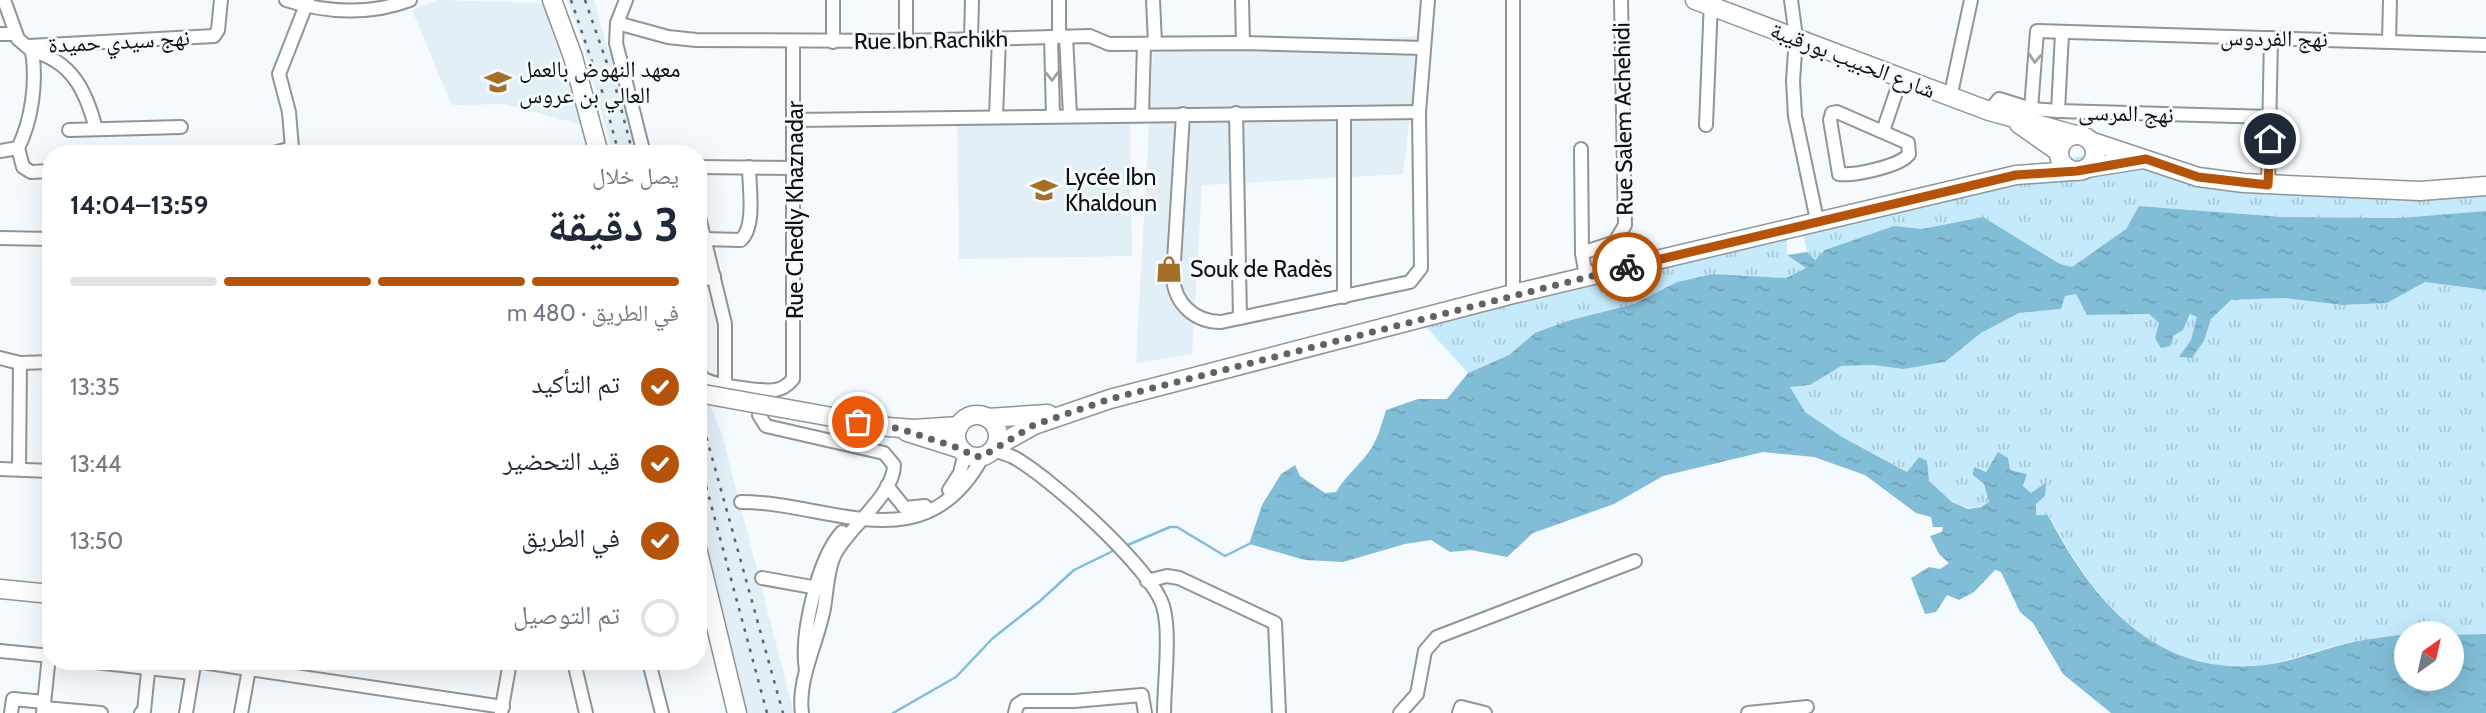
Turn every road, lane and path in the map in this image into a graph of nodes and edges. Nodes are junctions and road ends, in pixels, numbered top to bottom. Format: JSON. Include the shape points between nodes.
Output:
{"nodes":[{"id":1,"x":4,"y":0,"type":"edge"},
{"id":2,"x":222,"y":0,"type":"edge"},
{"id":3,"x":286,"y":0,"type":"edge"},
{"id":4,"x":410,"y":0,"type":"edge"},
{"id":5,"x":552,"y":0,"type":"edge"},
{"id":6,"x":626,"y":0,"type":"edge"},
{"id":7,"x":833,"y":0,"type":"edge"},
{"id":8,"x":906,"y":0,"type":"edge"},
{"id":9,"x":972,"y":0,"type":"edge"},
{"id":10,"x":1059,"y":0,"type":"edge"},
{"id":11,"x":1153,"y":0,"type":"edge"},
{"id":12,"x":1242,"y":0,"type":"edge"},
{"id":13,"x":1428,"y":0,"type":"edge"},
{"id":14,"x":1513,"y":0,"type":"edge"},
{"id":15,"x":1621,"y":0,"type":"edge"},
{"id":16,"x":1791,"y":0,"type":"edge"},
{"id":17,"x":1971,"y":0,"type":"edge"},
{"id":18,"x":2390,"y":0,"type":"edge"},
{"id":19,"x":1705,"y":2,"type":"edge"},
{"id":20,"x":307,"y":3,"type":"edge"},
{"id":21,"x":617,"y":23,"type":"junction"},
{"id":22,"x":2062,"y":33,"type":"junction"},
{"id":23,"x":0,"y":34,"type":"edge"},
{"id":24,"x":16,"y":34,"type":"junction"},
{"id":25,"x":1059,"y":37,"type":"junction"},
{"id":26,"x":1796,"y":37,"type":"junction"},
{"id":27,"x":999,"y":38,"type":"junction"},
{"id":28,"x":2272,"y":38,"type":"junction"},
{"id":29,"x":971,"y":39,"type":"junction"},
{"id":30,"x":906,"y":41,"type":"junction"},
{"id":31,"x":2389,"y":41,"type":"junction"},
{"id":32,"x":793,"y":42,"type":"junction"},
{"id":33,"x":833,"y":42,"type":"junction"},
{"id":34,"x":1243,"y":43,"type":"junction"},
{"id":35,"x":1149,"y":44,"type":"junction"},
{"id":36,"x":2486,"y":45,"type":"edge"},
{"id":37,"x":30,"y":48,"type":"junction"},
{"id":38,"x":1423,"y":48,"type":"junction"},
{"id":39,"x":1901,"y":78,"type":"junction"},
{"id":40,"x":1950,"y":97,"type":"junction"},
{"id":41,"x":2031,"y":109,"type":"junction"},
{"id":42,"x":1989,"y":111,"type":"junction"},
{"id":43,"x":2058,"y":111,"type":"junction"},
{"id":44,"x":1419,"y":112,"type":"junction"},
{"id":45,"x":1236,"y":113,"type":"junction"},
{"id":46,"x":1183,"y":114,"type":"junction"},
{"id":47,"x":1344,"y":114,"type":"junction"},
{"id":48,"x":1070,"y":115,"type":"junction"},
{"id":49,"x":1142,"y":115,"type":"junction"},
{"id":50,"x":1053,"y":116,"type":"junction"},
{"id":51,"x":996,"y":117,"type":"junction"},
{"id":52,"x":2271,"y":117,"type":"junction"},
{"id":53,"x":2011,"y":118,"type":"junction"},
{"id":54,"x":795,"y":120,"type":"junction"},
{"id":55,"x":1706,"y":125,"type":"dead end"},
{"id":56,"x":181,"y":127,"type":"dead end"},
{"id":57,"x":96,"y":129,"type":"junction"},
{"id":58,"x":69,"y":130,"type":"dead end"},
{"id":59,"x":1883,"y":131,"type":"junction"},
{"id":60,"x":2083,"y":138,"type":"junction"},
{"id":61,"x":295,"y":145,"type":"edge"},
{"id":62,"x":597,"y":145,"type":"edge"},
{"id":63,"x":642,"y":145,"type":"edge"},
{"id":64,"x":18,"y":148,"type":"junction"},
{"id":65,"x":1581,"y":149,"type":"dead end"},
{"id":66,"x":0,"y":151,"type":"edge"},
{"id":67,"x":2058,"y":153,"type":"junction"},
{"id":68,"x":2146,"y":159,"type":"junction"},
{"id":69,"x":707,"y":167,"type":"edge"},
{"id":70,"x":749,"y":167,"type":"junction"},
{"id":71,"x":794,"y":168,"type":"junction"},
{"id":72,"x":2079,"y":169,"type":"junction"},
{"id":73,"x":42,"y":171,"type":"edge"},
{"id":74,"x":2016,"y":175,"type":"junction"},
{"id":75,"x":2268,"y":185,"type":"junction"},
{"id":76,"x":2486,"y":186,"type":"edge"},
{"id":77,"x":1817,"y":220,"type":"junction"},
{"id":78,"x":0,"y":238,"type":"edge"},
{"id":79,"x":42,"y":239,"type":"edge"},
{"id":80,"x":707,"y":239,"type":"edge"},
{"id":81,"x":707,"y":250,"type":"edge"},
{"id":82,"x":1581,"y":253,"type":"junction"},
{"id":83,"x":714,"y":276,"type":"junction"},
{"id":84,"x":1586,"y":277,"type":"junction"},
{"id":85,"x":707,"y":279,"type":"edge"},
{"id":86,"x":1513,"y":294,"type":"junction"},
{"id":87,"x":1344,"y":297,"type":"junction"},
{"id":88,"x":1240,"y":318,"type":"junction"},
{"id":89,"x":0,"y":358,"type":"edge"},
{"id":90,"x":42,"y":362,"type":"edge"},
{"id":91,"x":20,"y":363,"type":"junction"},
{"id":92,"x":707,"y":379,"type":"edge"},
{"id":93,"x":725,"y":384,"type":"junction"},
{"id":94,"x":762,"y":390,"type":"junction"},
{"id":95,"x":707,"y":395,"type":"edge"},
{"id":96,"x":1066,"y":413,"type":"junction"},
{"id":97,"x":988,"y":418,"type":"junction"},
{"id":98,"x":959,"y":426,"type":"junction"},
{"id":99,"x":894,"y":428,"type":"junction"},
{"id":100,"x":979,"y":451,"type":"junction"},
{"id":101,"x":0,"y":469,"type":"edge"},
{"id":102,"x":19,"y":470,"type":"junction"},
{"id":103,"x":42,"y":471,"type":"edge"},
{"id":104,"x":887,"y":486,"type":"junction"},
{"id":105,"x":741,"y":502,"type":"dead end"},
{"id":106,"x":860,"y":518,"type":"junction"},
{"id":107,"x":1635,"y":561,"type":"dead end"},
{"id":108,"x":762,"y":578,"type":"dead end"},
{"id":109,"x":1147,"y":581,"type":"junction"},
{"id":110,"x":822,"y":588,"type":"junction"},
{"id":111,"x":0,"y":589,"type":"edge"},
{"id":112,"x":42,"y":593,"type":"edge"},
{"id":113,"x":707,"y":608,"type":"edge"},
{"id":114,"x":0,"y":651,"type":"edge"},
{"id":115,"x":42,"y":655,"type":"edge"},
{"id":116,"x":48,"y":670,"type":"edge"},
{"id":117,"x":148,"y":670,"type":"edge"},
{"id":118,"x":193,"y":670,"type":"edge"},
{"id":119,"x":249,"y":670,"type":"edge"},
{"id":120,"x":261,"y":670,"type":"edge"},
{"id":121,"x":509,"y":670,"type":"edge"},
{"id":122,"x":576,"y":670,"type":"edge"},
{"id":123,"x":651,"y":670,"type":"edge"},
{"id":124,"x":1806,"y":705,"type":"edge"},
{"id":125,"x":1074,"y":707,"type":"edge"},
{"id":126,"x":44,"y":708,"type":"edge"},
{"id":127,"x":502,"y":710,"type":"edge"},
{"id":128,"x":73,"y":712,"type":"edge"},
{"id":129,"x":11,"y":713,"type":"edge"},
{"id":130,"x":101,"y":713,"type":"edge"},
{"id":131,"x":141,"y":713,"type":"edge"},
{"id":132,"x":186,"y":713,"type":"edge"},
{"id":133,"x":242,"y":713,"type":"edge"},
{"id":134,"x":586,"y":713,"type":"edge"},
{"id":135,"x":663,"y":713,"type":"edge"},
{"id":136,"x":737,"y":713,"type":"edge"},
{"id":137,"x":803,"y":713,"type":"edge"},
{"id":138,"x":1015,"y":713,"type":"edge"},
{"id":139,"x":1145,"y":713,"type":"edge"},
{"id":140,"x":1164,"y":713,"type":"edge"},
{"id":141,"x":1279,"y":713,"type":"edge"},
{"id":142,"x":1400,"y":713,"type":"edge"},
{"id":143,"x":1459,"y":713,"type":"edge"},
{"id":144,"x":1485,"y":713,"type":"edge"},
{"id":145,"x":1748,"y":713,"type":"edge"}],
"edges":[{"from":1,"to":24,"type":"street"},
{"from":2,"to":37,"type":"street","name":"نهج سيدي حميدة","via":[[214,36]]},
{"from":3,"to":20,"type":"street"},
{"from":4,"to":20,"type":"street","via":[[372,11]]},
{"from":5,"to":62,"type":"main road"},
{"from":6,"to":21,"type":"street"},
{"from":7,"to":33,"type":"street"},
{"from":8,"to":30,"type":"street"},
{"from":9,"to":29,"type":"street"},
{"from":10,"to":25,"type":"street"},
{"from":11,"to":35,"type":"street"},
{"from":12,"to":34,"type":"street"},
{"from":13,"to":38,"type":"street"},
{"from":14,"to":86,"type":"street"},
{"from":15,"to":82,"type":"street","name":"Rue Salem Achehidi","via":[[1625,225],[1615,242]]},
{"from":16,"to":26,"type":"street"},
{"from":17,"to":40,"type":"street"},
{"from":18,"to":31,"type":"street"},
{"from":19,"to":26,"type":"main road","name":"شارع الحبيب بورقيبة"},
{"from":19,"to":55,"type":"street"},
{"from":20,"to":61,"type":"street","via":[[279,74]]},
{"from":21,"to":32,"type":"street","name":"Rue Ibn Rachikh","via":[[682,38]]},
{"from":21,"to":63,"type":"street","via":[[617,46]]},
{"from":22,"to":28,"type":"street","name":"نهج الفردوس"},
{"from":22,"to":41,"type":"street","name":"نهج الفردوس","one_way":true,"via":[[2037,31]]},
{"from":22,"to":43,"type":"street"},
{"from":23,"to":24,"type":"street"},
{"from":24,"to":37,"type":"street"},
{"from":25,"to":27,"type":"street","name":"Rue Ibn Rachikh"},
{"from":25,"to":35,"type":"street","name":"Rue Ibn Rachikh"},
{"from":25,"to":48,"type":"street"},
{"from":25,"to":50,"type":"street","one_way":true},
{"from":26,"to":39,"type":"main road","name":"شارع الحبيب بورقيبة"},
{"from":26,"to":77,"type":"street","via":[[1793,98]]},
{"from":27,"to":29,"type":"street","name":"Rue Ibn Rachikh"},
{"from":27,"to":51,"type":"street"},
{"from":28,"to":31,"type":"street","name":"نهج الفردوس"},
{"from":28,"to":52,"type":"street"},
{"from":29,"to":30,"type":"street","name":"Rue Ibn Rachikh"},
{"from":30,"to":33,"type":"street","name":"Rue Ibn Rachikh"},
{"from":31,"to":36,"type":"street","name":"نهج الفردوس"},
{"from":32,"to":33,"type":"street","name":"Rue Ibn Rachikh"},
{"from":32,"to":54,"type":"street","name":"Rue Chedly Khaznadar"},
{"from":34,"to":35,"type":"street","name":"Rue Ibn Rachikh"},
{"from":34,"to":38,"type":"street","name":"Rue Ibn Rachikh"},
{"from":35,"to":49,"type":"street"},
{"from":37,"to":57,"type":"street","via":[[60,62],[84,93]]},
{"from":37,"to":64,"type":"street","via":[[33,86]]},
{"from":38,"to":44,"type":"street"},
{"from":39,"to":40,"type":"main road","name":"شارع الحبيب بورقيبة"},
{"from":39,"to":59,"type":"street"},
{"from":40,"to":42,"type":"main road","name":"شارع الحبيب بورقيبة"},
{"from":41,"to":42,"type":"street","name":"نهج المرسى","via":[[2000,99]]},
{"from":41,"to":43,"type":"street","name":"نهج المرسى"},
{"from":42,"to":53,"type":"main road","name":"شارع الحبيب بورقيبة"},
{"from":43,"to":52,"type":"street","name":"نهج المرسى"},
{"from":44,"to":47,"type":"street"},
{"from":44,"to":87,"type":"street","via":[[1420,272],[1410,282]]},
{"from":45,"to":46,"type":"street"},
{"from":45,"to":47,"type":"street"},
{"from":45,"to":88,"type":"street"},
{"from":46,"to":49,"type":"street"},
{"from":46,"to":88,"type":"street","via":[[1172,278],[1175,291],[1199,318],[1221,322]]},
{"from":47,"to":87,"type":"street"},
{"from":48,"to":49,"type":"street"},
{"from":48,"to":50,"type":"street"},
{"from":50,"to":51,"type":"street"},
{"from":51,"to":54,"type":"street"},
{"from":52,"to":75,"type":"street"},
{"from":53,"to":60,"type":"main road","name":"شارع الحبيب بورقيبة"},
{"from":53,"to":67,"type":"main road","name":"شارع الحبيب بورقيبة"},
{"from":54,"to":71,"type":"street","name":"Rue Chedly Khaznadar"},
{"from":56,"to":57,"type":"street"},
{"from":57,"to":58,"type":"street"},
{"from":59,"to":59,"type":"street","via":[[1910,146],[1907,158],[1839,174],[1830,120],[1833,112]]},
{"from":60,"to":67,"type":"main road","via":[[2063,141]]},
{"from":60,"to":68,"type":"main road","name":"شارع الحبيب بورقيبة"},
{"from":60,"to":72,"type":"main road","via":[[2094,155]]},
{"from":64,"to":66,"type":"street"},
{"from":64,"to":73,"type":"street","via":[[23,167]]},
{"from":65,"to":82,"type":"street"},
{"from":67,"to":72,"type":"main road","via":[[2063,165]]},
{"from":67,"to":74,"type":"main road"},
{"from":68,"to":72,"type":"main road","name":"شارع الحبيب بورقيبة"},
{"from":68,"to":75,"type":"main road","name":"شارع الحبيب بورقيبة","via":[[2198,177]]},
{"from":69,"to":70,"type":"street"},
{"from":70,"to":71,"type":"street"},
{"from":70,"to":80,"type":"street","via":[[747,233],[741,240]]},
{"from":71,"to":94,"type":"street","name":"Rue Chedly Khaznadar","via":[[793,379],[777,390]]},
{"from":72,"to":74,"type":"main road","name":"شارع الحبيب بورقيبة"},
{"from":74,"to":77,"type":"main road"},
{"from":75,"to":76,"type":"main road","name":"شارع الحبيب بورقيبة","via":[[2420,191]]},
{"from":77,"to":84,"type":"main road"},
{"from":78,"to":79,"type":"street"},
{"from":81,"to":83,"type":"street"},
{"from":82,"to":84,"type":"street"},
{"from":83,"to":85,"type":"street"},
{"from":83,"to":93,"type":"street","via":[[725,324]]},
{"from":84,"to":86,"type":"main road"},
{"from":86,"to":96,"type":"main road"},
{"from":87,"to":88,"type":"street"},
{"from":89,"to":91,"type":"street"},
{"from":90,"to":91,"type":"street"},
{"from":91,"to":102,"type":"street"},
{"from":92,"to":93,"type":"street"},
{"from":93,"to":94,"type":"street"},
{"from":94,"to":104,"type":"street","via":[[759,415],[763,425],[884,453],[894,465]]},
{"from":95,"to":99,"type":"main road","bridge":true},
{"from":96,"to":97,"type":"main road"},
{"from":96,"to":100,"type":"main road"},
{"from":97,"to":98,"type":"main road","via":[[972,416]]},
{"from":97,"to":100,"type":"main road","via":[[998,431]]},
{"from":98,"to":99,"type":"main road"},
{"from":98,"to":100,"type":"main road","via":[[957,442]]},
{"from":99,"to":100,"type":"main road"},
{"from":100,"to":104,"type":"street","via":[[954,485],[930,504],[905,508]]},
{"from":100,"to":106,"type":"street","via":[[958,491],[937,507],[897,520]]},
{"from":100,"to":109,"type":"street","via":[[1013,457],[1046,481],[1113,541]]},
{"from":101,"to":102,"type":"street"},
{"from":102,"to":103,"type":"street"},
{"from":104,"to":106,"type":"street"},
{"from":105,"to":106,"type":"street"},
{"from":106,"to":110,"type":"street","via":[[830,546]]},
{"from":107,"to":142,"type":"street","via":[[1437,637],[1425,651],[1417,694]]},
{"from":108,"to":110,"type":"street"},
{"from":109,"to":140,"type":"street","via":[[1163,604],[1166,618]]},
{"from":109,"to":141,"type":"street","via":[[1179,578],[1275,623]]},
{"from":110,"to":137,"type":"street","via":[[804,657]]},
{"from":111,"to":112,"type":"main road"},
{"from":113,"to":136,"type":"main road"},
{"from":114,"to":115,"type":"street"},
{"from":116,"to":126,"type":"street"},
{"from":117,"to":131,"type":"street"},
{"from":118,"to":132,"type":"street"},
{"from":119,"to":133,"type":"street"},
{"from":120,"to":127,"type":"street"},
{"from":121,"to":127,"type":"street"},
{"from":122,"to":134,"type":"street"},
{"from":123,"to":135,"type":"street"},
{"from":124,"to":145,"type":"street"},
{"from":125,"to":138,"type":"street","via":[[1019,702]]},
{"from":125,"to":139,"type":"street","via":[[1142,695]]},
{"from":126,"to":128,"type":"street"},
{"from":126,"to":129,"type":"street","via":[[13,699]]},
{"from":128,"to":130,"type":"street"},
{"from":143,"to":144,"type":"street","via":[[1466,706]]}]}
